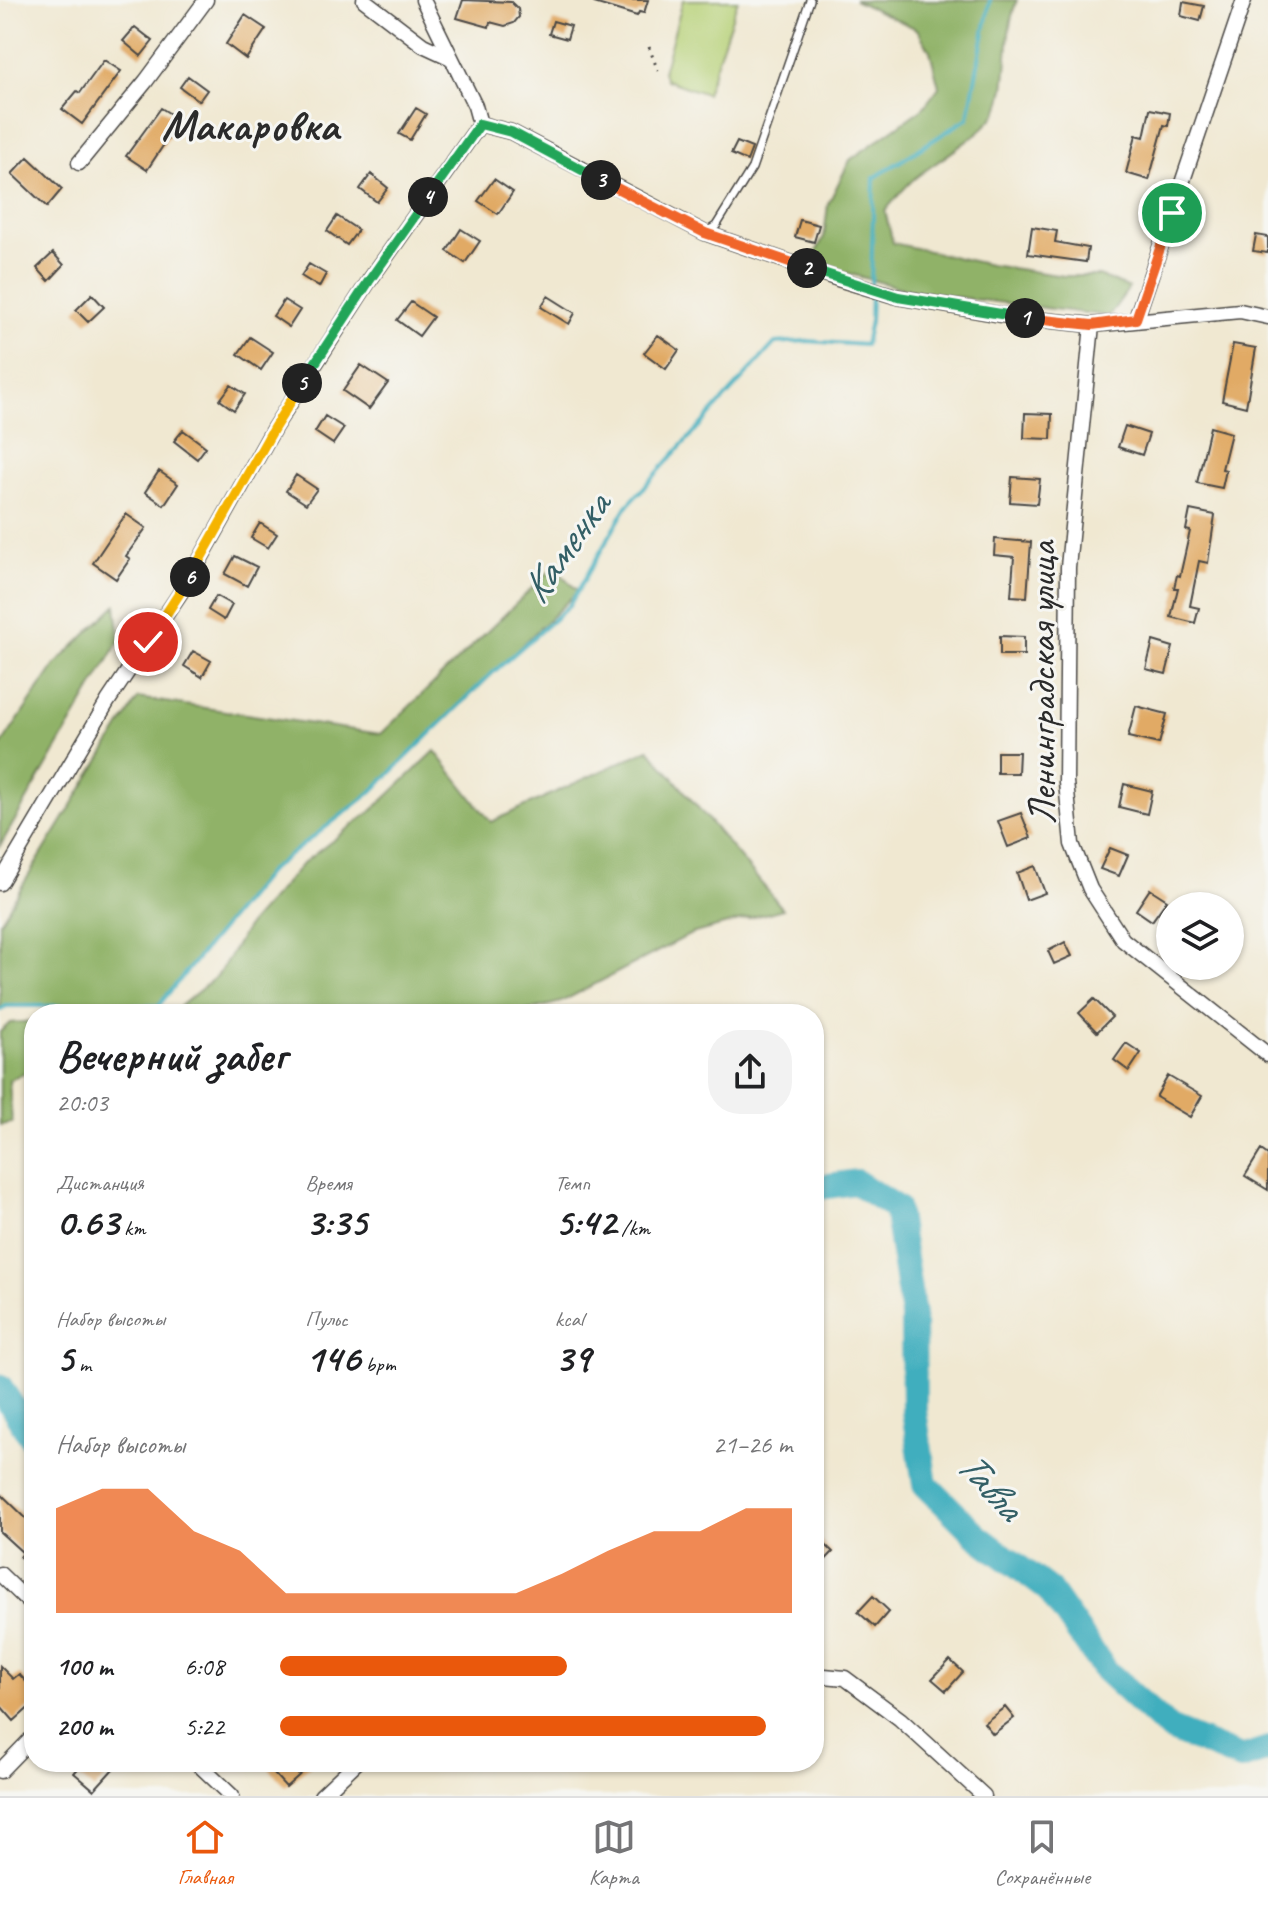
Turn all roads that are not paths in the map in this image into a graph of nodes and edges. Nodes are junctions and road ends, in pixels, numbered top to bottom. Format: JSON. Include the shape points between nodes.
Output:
{"nodes":[{"id":1,"x":206,"y":0,"type":"edge"},
{"id":2,"x":364,"y":0,"type":"edge"},
{"id":3,"x":423,"y":0,"type":"edge"},
{"id":4,"x":810,"y":0,"type":"edge"},
{"id":5,"x":1244,"y":0,"type":"edge"},
{"id":6,"x":451,"y":58,"type":"junction"},
{"id":7,"x":480,"y":124,"type":"junction"},
{"id":8,"x":79,"y":163,"type":"dead end"},
{"id":9,"x":705,"y":233,"type":"junction"},
{"id":10,"x":1268,"y":317,"type":"edge"},
{"id":11,"x":1136,"y":319,"type":"junction"},
{"id":12,"x":1092,"y":325,"type":"junction"},
{"id":13,"x":0,"y":883,"type":"edge"},
{"id":14,"x":1268,"y":1055,"type":"edge"},
{"id":15,"x":0,"y":1574,"type":"edge"},
{"id":16,"x":24,"y":1597,"type":"edge"},
{"id":17,"x":824,"y":1676,"type":"edge"},
{"id":18,"x":24,"y":1746,"type":"edge"},
{"id":19,"x":0,"y":1771,"type":"edge"},
{"id":20,"x":207,"y":1772,"type":"edge"},
{"id":21,"x":346,"y":1772,"type":"edge"},
{"id":22,"x":232,"y":1796,"type":"edge"},
{"id":23,"x":321,"y":1796,"type":"edge"},
{"id":24,"x":984,"y":1796,"type":"edge"}],
"edges":[{"from":1,"to":8,"type":"street"},
{"from":2,"to":6,"type":"street","via":[[423,45]]},
{"from":3,"to":6,"type":"street"},
{"from":4,"to":9,"type":"lane","via":[[752,168],[716,226]]},
{"from":5,"to":11,"type":"street"},
{"from":6,"to":7,"type":"street"},
{"from":7,"to":9,"type":"street","via":[[511,132]]},
{"from":7,"to":13,"type":"street","via":[[274,428],[187,583],[108,701]]},
{"from":9,"to":12,"type":"street","via":[[898,297]]},
{"from":10,"to":11,"type":"street","via":[[1240,311]]},
{"from":11,"to":12,"type":"street"},
{"from":12,"to":14,"type":"street","name":"Ленинградская улица","via":[[1068,567],[1066,782],[1072,844],[1090,889],[1123,940]]},
{"from":15,"to":16,"type":"street"},
{"from":17,"to":24,"type":"street","via":[[845,1678],[900,1719]]},
{"from":18,"to":19,"type":"street"},
{"from":20,"to":22,"type":"street"},
{"from":21,"to":23,"type":"street"}]}
